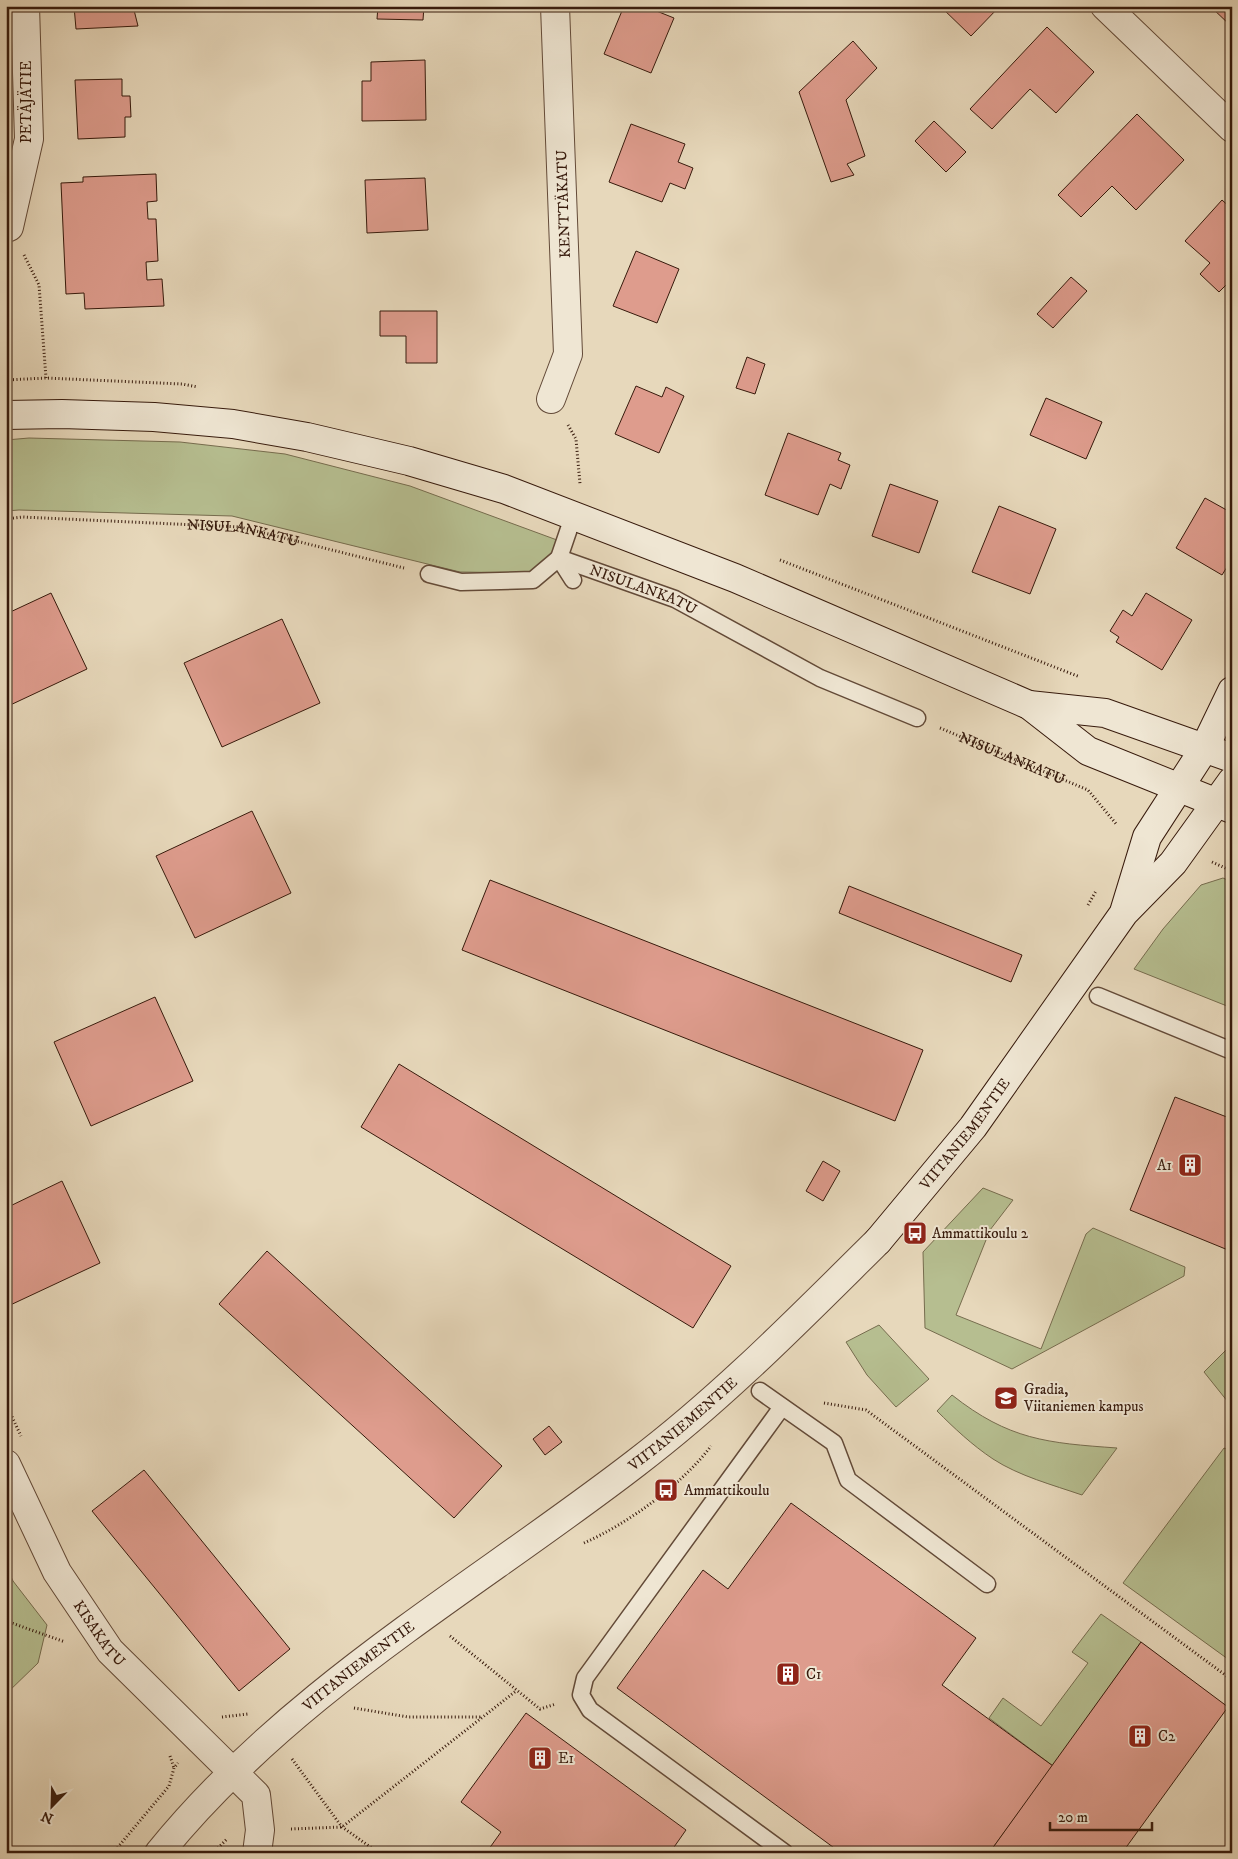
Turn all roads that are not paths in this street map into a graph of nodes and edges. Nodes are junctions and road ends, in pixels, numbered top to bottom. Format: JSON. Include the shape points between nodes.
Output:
{"nodes":[{"id":1,"x":24,"y":6,"type":"edge"},
{"id":2,"x":555,"y":6,"type":"edge"},
{"id":3,"x":1105,"y":6,"type":"edge"},
{"id":4,"x":1232,"y":128,"type":"edge"},
{"id":5,"x":9,"y":227,"type":"road end"},
{"id":6,"x":551,"y":399,"type":"road end"},
{"id":7,"x":6,"y":416,"type":"edge"},
{"id":8,"x":574,"y":514,"type":"junction"},
{"id":9,"x":559,"y":558,"type":"junction"},
{"id":10,"x":429,"y":574,"type":"road end"},
{"id":11,"x":573,"y":580,"type":"dead end"},
{"id":12,"x":1232,"y":692,"type":"edge"},
{"id":13,"x":1028,"y":705,"type":"junction"},
{"id":14,"x":917,"y":718,"type":"road end"},
{"id":15,"x":1204,"y":749,"type":"junction"},
{"id":16,"x":1232,"y":758,"type":"edge"},
{"id":17,"x":1232,"y":781,"type":"edge"},
{"id":18,"x":1177,"y":787,"type":"junction"},
{"id":19,"x":1224,"y":806,"type":"edge"},
{"id":20,"x":1124,"y":913,"type":"junction"},
{"id":21,"x":1098,"y":996,"type":"dead end"},
{"id":22,"x":1232,"y":1051,"type":"edge"},
{"id":23,"x":760,"y":1391,"type":"dead end"},
{"id":24,"x":782,"y":1407,"type":"junction"},
{"id":25,"x":6,"y":1464,"type":"edge"},
{"id":26,"x":987,"y":1584,"type":"dead end"},
{"id":27,"x":233,"y":1771,"type":"junction"},
{"id":28,"x":159,"y":1853,"type":"edge"},
{"id":29,"x":257,"y":1853,"type":"edge"},
{"id":30,"x":785,"y":1853,"type":"edge"}],
"edges":[{"from":1,"to":5,"type":"street","name":"PETÄJÄTIE","via":[[29,139]]},
{"from":2,"to":6,"type":"street","name":"KENTTÄKATU","via":[[568,354]]},
{"from":3,"to":4,"type":"street"},
{"from":7,"to":8,"type":"street","via":[[154,417],[307,437],[410,461]]},
{"from":8,"to":9,"type":"lane"},
{"from":8,"to":13,"type":"street","via":[[735,578]]},
{"from":9,"to":10,"type":"lane","via":[[532,580],[461,582]]},
{"from":9,"to":11,"type":"lane"},
{"from":9,"to":14,"type":"lane","name":"NISULANKATU","via":[[675,599],[820,678]]},
{"from":12,"to":15,"type":"street","name":"VIITANIEMENTIE"},
{"from":13,"to":15,"type":"street","via":[[1105,713]]},
{"from":13,"to":18,"type":"street","via":[[1088,751]]},
{"from":15,"to":16,"type":"street"},
{"from":15,"to":18,"type":"street","name":"VIITANIEMENTIE"},
{"from":17,"to":19,"type":"street","name":"VIITANIEMENTIE"},
{"from":18,"to":19,"type":"street"},
{"from":18,"to":20,"type":"street","name":"VIITANIEMENTIE","via":[[1147,837]]},
{"from":19,"to":20,"type":"street","name":"VIITANIEMENTIE"},
{"from":20,"to":27,"type":"street","name":"VIITANIEMENTIE","via":[[973,1127],[878,1241],[787,1330],[638,1462],[330,1686]]},
{"from":21,"to":22,"type":"lane"},
{"from":23,"to":24,"type":"lane"},
{"from":24,"to":26,"type":"lane","via":[[834,1443],[848,1480]]},
{"from":24,"to":30,"type":"lane","via":[[585,1678],[581,1695],[590,1710]]},
{"from":25,"to":27,"type":"street","name":"KISAKATU","via":[[57,1572],[110,1651]]},
{"from":27,"to":28,"type":"street","name":"VIITANIEMENTIE","via":[[194,1810]]},
{"from":27,"to":29,"type":"street","name":"KISAKATU","via":[[256,1795],[260,1830]]}]}
